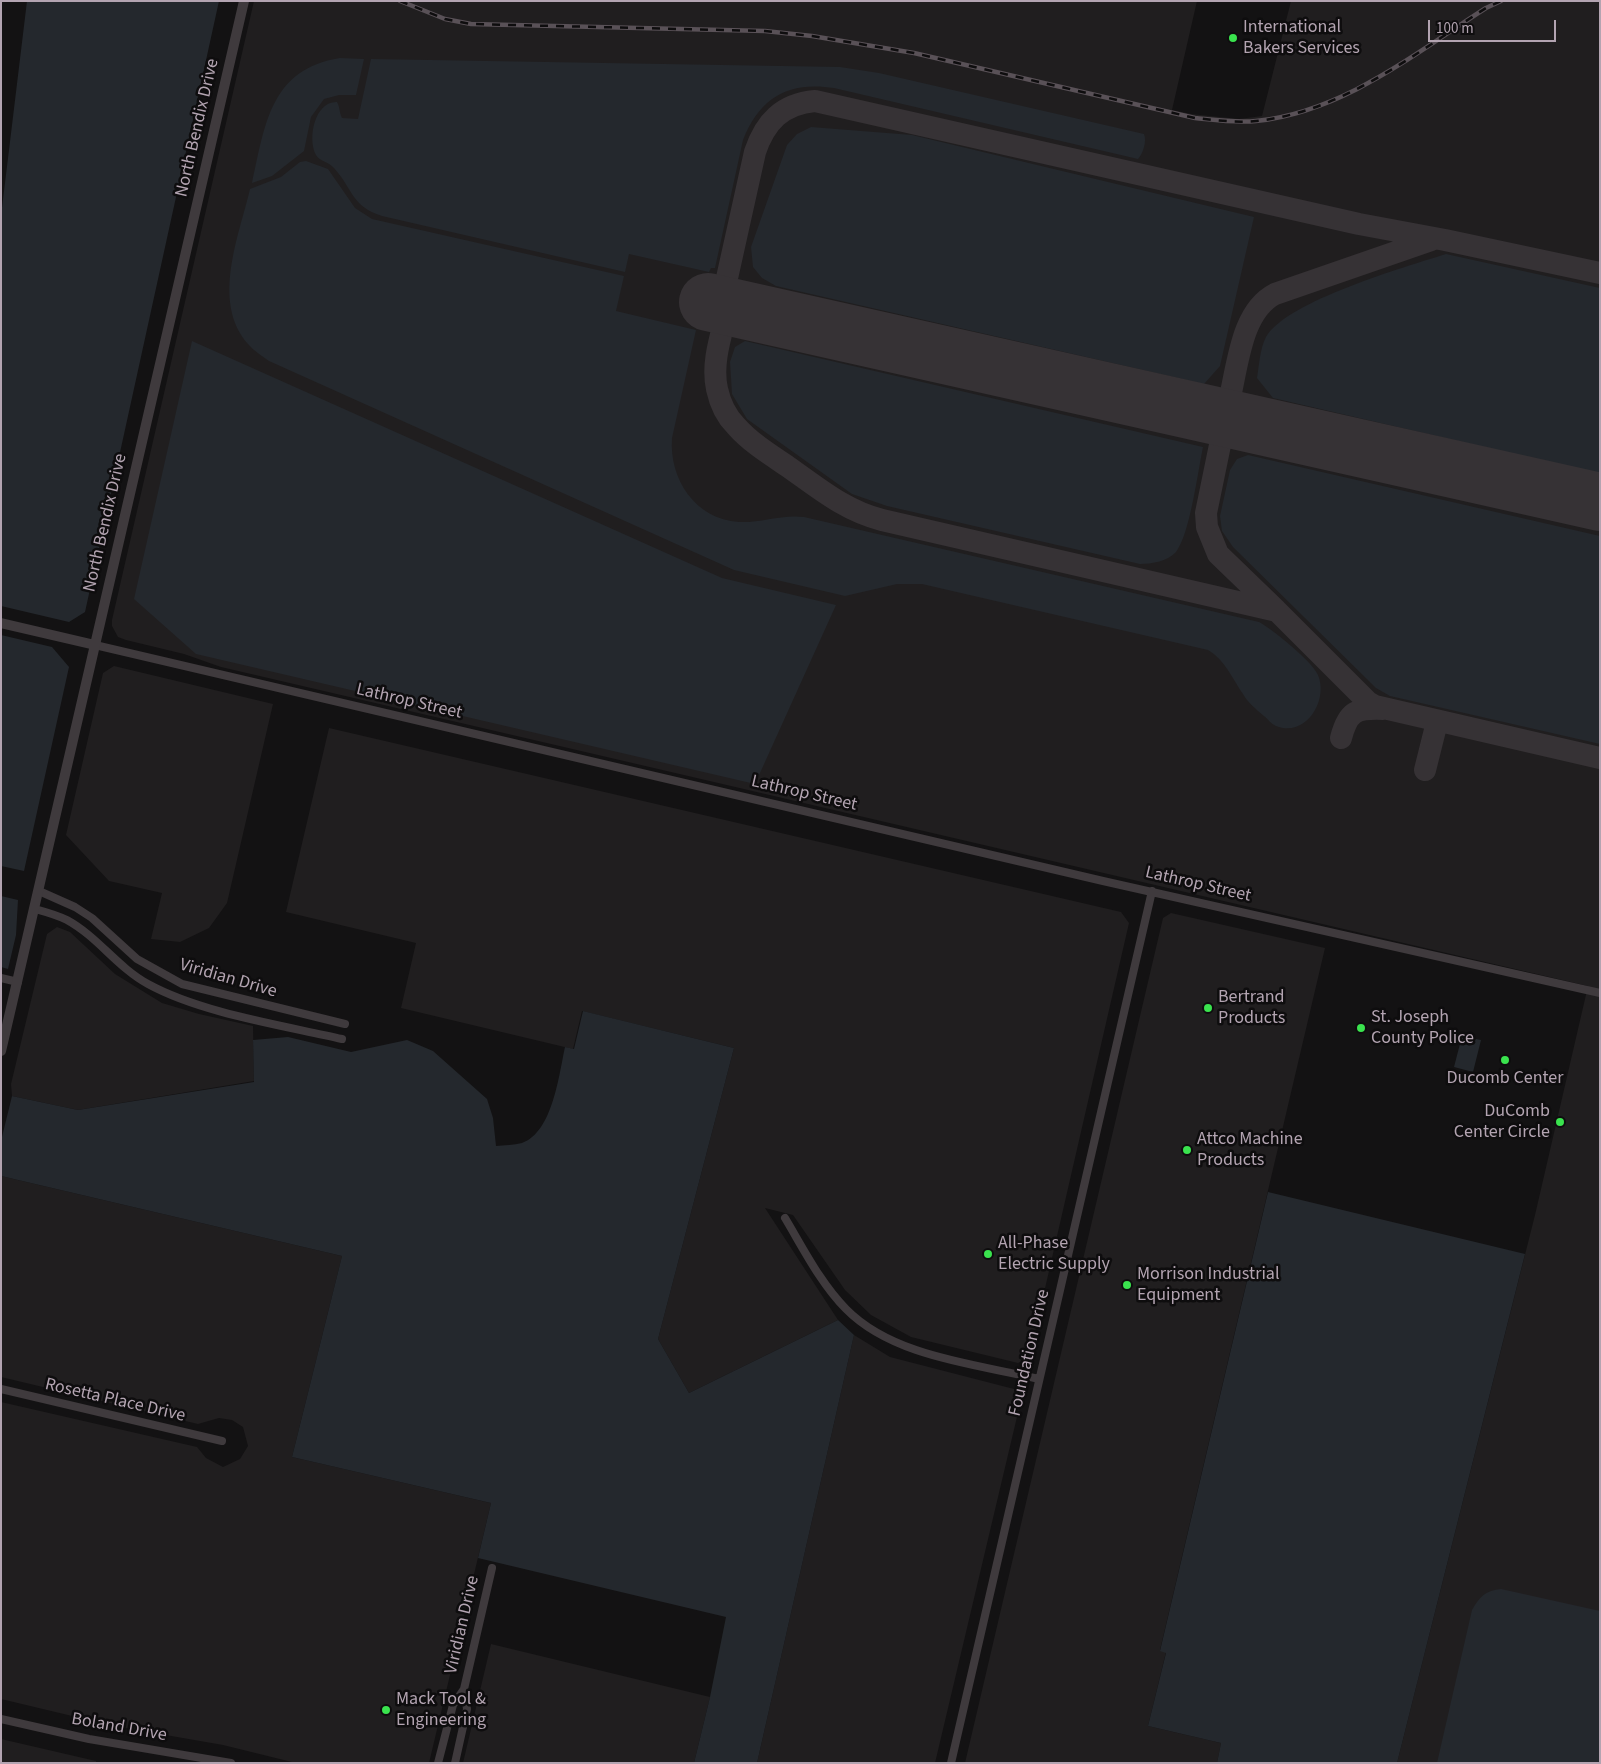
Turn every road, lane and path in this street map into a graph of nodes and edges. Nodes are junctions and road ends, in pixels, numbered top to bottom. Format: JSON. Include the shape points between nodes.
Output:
{"nodes":[{"id":1,"x":244,"y":1,"type":"edge"},
{"id":2,"x":1,"y":623,"type":"edge"},
{"id":3,"x":95,"y":645,"type":"junction"},
{"id":4,"x":40,"y":891,"type":"junction"},
{"id":5,"x":1152,"y":892,"type":"junction"},
{"id":6,"x":35,"y":909,"type":"junction"},
{"id":7,"x":1,"y":978,"type":"edge"},
{"id":8,"x":18,"y":982,"type":"junction"},
{"id":9,"x":1600,"y":993,"type":"edge"},
{"id":10,"x":345,"y":1024,"type":"dead end"},
{"id":11,"x":342,"y":1039,"type":"dead end"},
{"id":12,"x":1,"y":1051,"type":"edge"},
{"id":13,"x":785,"y":1218,"type":"dead end"},
{"id":14,"x":1039,"y":1379,"type":"junction"},
{"id":15,"x":1,"y":1389,"type":"edge"},
{"id":16,"x":222,"y":1442,"type":"dead end"},
{"id":17,"x":492,"y":1568,"type":"dead end"},
{"id":18,"x":464,"y":1689,"type":"junction"},
{"id":19,"x":1,"y":1719,"type":"edge"},
{"id":20,"x":231,"y":1763,"type":"edge"},
{"id":21,"x":438,"y":1763,"type":"edge"},
{"id":22,"x":455,"y":1763,"type":"edge"},
{"id":23,"x":950,"y":1763,"type":"edge"}],
"edges":[{"from":1,"to":3,"type":"street","name":"North Bendix Drive"},
{"from":2,"to":3,"type":"street","name":"Lathrop Street"},
{"from":3,"to":4,"type":"street","name":"North Bendix Drive"},
{"from":3,"to":5,"type":"street","name":"Lathrop Street"},
{"from":4,"to":6,"type":"street","name":"North Bendix Drive"},
{"from":4,"to":10,"type":"street","name":"Viridian Drive","via":[[92,918],[136,959],[182,984]]},
{"from":5,"to":9,"type":"street","name":"Lathrop Street"},
{"from":5,"to":14,"type":"street","name":"Foundation Drive"},
{"from":6,"to":8,"type":"street","name":"North Bendix Drive"},
{"from":6,"to":11,"type":"street","name":"Viridian Drive","via":[[67,920],[128,971],[165,993],[207,1007]]},
{"from":7,"to":8,"type":"street"},
{"from":8,"to":12,"type":"street","name":"North Bendix Drive"},
{"from":13,"to":14,"type":"street","via":[[831,1292],[873,1332],[913,1349]]},
{"from":14,"to":23,"type":"street","name":"Foundation Drive"},
{"from":15,"to":16,"type":"street","name":"Rosetta Place Drive"},
{"from":17,"to":18,"type":"street","name":"Viridian Drive"},
{"from":18,"to":21,"type":"street","name":"Viridian Drive","via":[[453,1705]]},
{"from":18,"to":22,"type":"street","name":"Viridian Drive","via":[[467,1709]]},
{"from":19,"to":20,"type":"street","name":"Boland Drive","via":[[89,1740]]}]}
